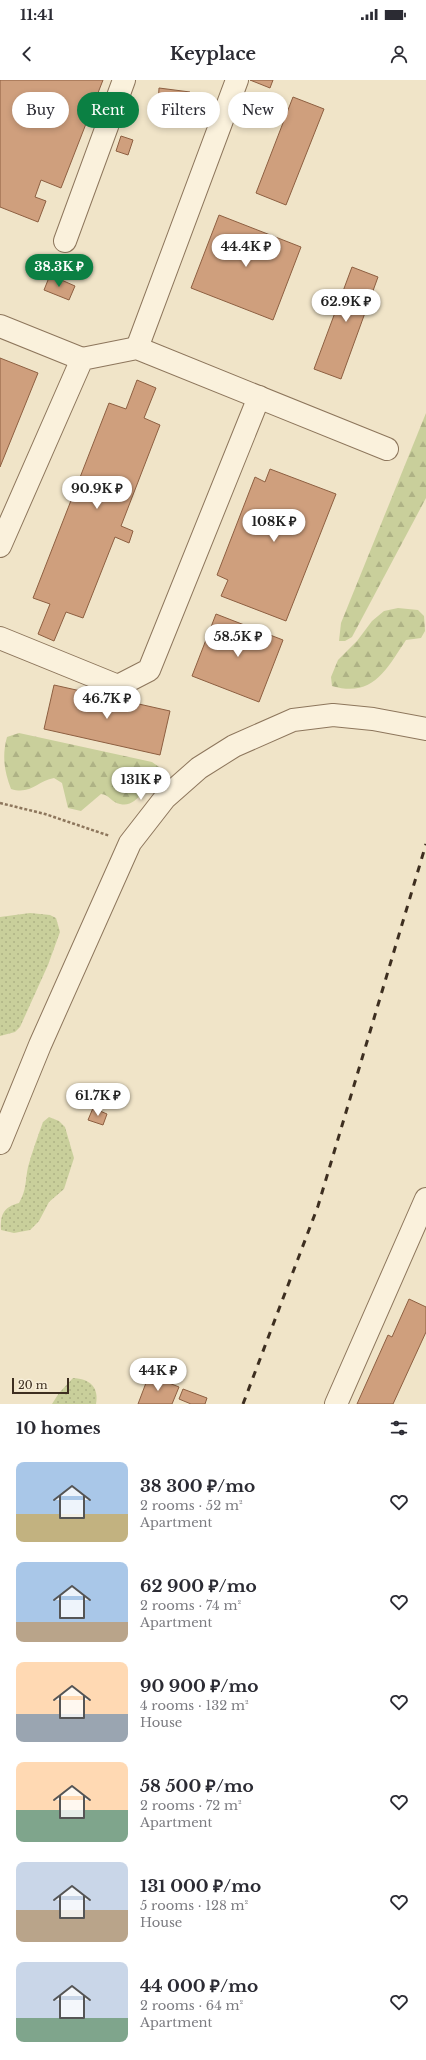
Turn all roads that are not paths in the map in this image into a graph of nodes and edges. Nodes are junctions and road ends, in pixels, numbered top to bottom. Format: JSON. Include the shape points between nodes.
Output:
{"nodes":[{"id":1,"x":124,"y":80,"type":"edge"},
{"id":2,"x":237,"y":80,"type":"edge"},
{"id":3,"x":65,"y":241,"type":"dead end"},
{"id":4,"x":0,"y":326,"type":"edge"},
{"id":5,"x":137,"y":348,"type":"junction"},
{"id":6,"x":82,"y":359,"type":"junction"},
{"id":7,"x":259,"y":397,"type":"junction"},
{"id":8,"x":387,"y":449,"type":"dead end"},
{"id":9,"x":0,"y":546,"type":"edge"},
{"id":10,"x":0,"y":638,"type":"edge"},
{"id":11,"x":426,"y":729,"type":"edge"},
{"id":12,"x":0,"y":1142,"type":"edge"},
{"id":13,"x":426,"y":1199,"type":"edge"},
{"id":14,"x":336,"y":1404,"type":"edge"}],
"edges":[{"from":1,"to":3,"type":"street"},
{"from":2,"to":5,"type":"street"},
{"from":4,"to":6,"type":"street"},
{"from":5,"to":6,"type":"street"},
{"from":5,"to":7,"type":"street"},
{"from":6,"to":9,"type":"street"},
{"from":7,"to":8,"type":"street"},
{"from":7,"to":10,"type":"street","via":[[149,670],[118,686]]},
{"from":11,"to":12,"type":"street","via":[[333,715],[293,720],[234,746],[200,768],[165,798],[130,843]]},
{"from":13,"to":14,"type":"street"}]}
